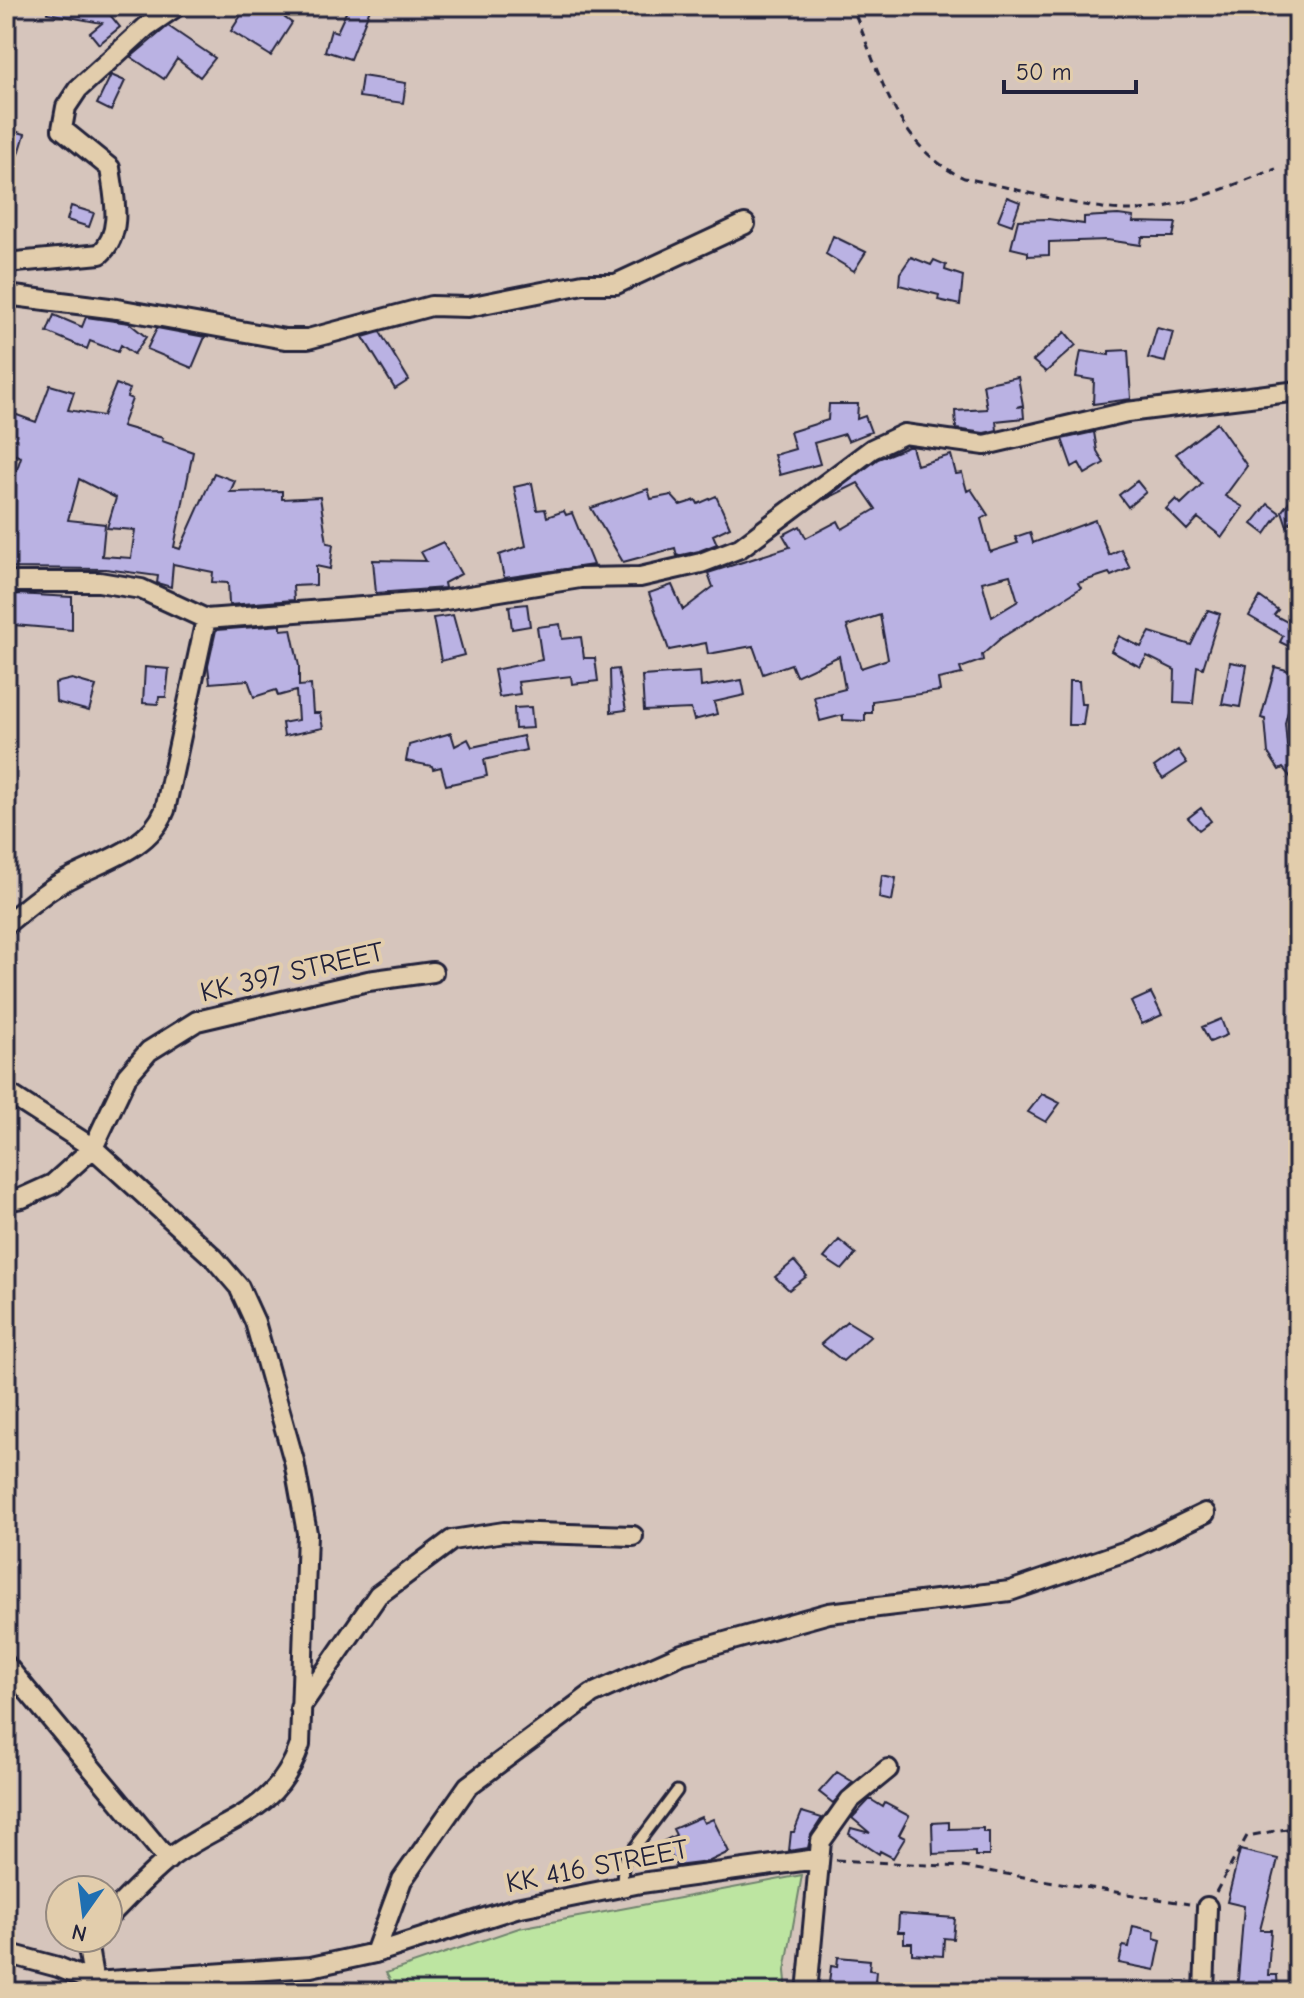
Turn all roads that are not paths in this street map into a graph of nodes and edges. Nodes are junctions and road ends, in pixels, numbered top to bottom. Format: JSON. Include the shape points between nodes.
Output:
{"nodes":[{"id":1,"x":177,"y":6,"type":"edge"},
{"id":2,"x":745,"y":224,"type":"dead end"},
{"id":3,"x":6,"y":263,"type":"edge"},
{"id":4,"x":6,"y":295,"type":"edge"},
{"id":5,"x":1298,"y":391,"type":"edge"},
{"id":6,"x":6,"y":582,"type":"edge"},
{"id":7,"x":206,"y":619,"type":"junction"},
{"id":8,"x":6,"y":924,"type":"edge"},
{"id":9,"x":433,"y":972,"type":"dead end"},
{"id":10,"x":6,"y":1092,"type":"edge"},
{"id":11,"x":93,"y":1148,"type":"junction"},
{"id":12,"x":6,"y":1201,"type":"edge"},
{"id":13,"x":1205,"y":1513,"type":"dead end"},
{"id":14,"x":633,"y":1536,"type":"dead end"},
{"id":15,"x":6,"y":1665,"type":"edge"},
{"id":16,"x":300,"y":1708,"type":"junction"},
{"id":17,"x":888,"y":1769,"type":"dead end"},
{"id":18,"x":677,"y":1791,"type":"dead end"},
{"id":19,"x":817,"y":1859,"type":"junction"},
{"id":20,"x":168,"y":1860,"type":"junction"},
{"id":21,"x":622,"y":1887,"type":"junction"},
{"id":22,"x":124,"y":1902,"type":"edge"},
{"id":23,"x":1207,"y":1907,"type":"road end"},
{"id":24,"x":6,"y":1953,"type":"edge"},
{"id":25,"x":375,"y":1953,"type":"junction"},
{"id":26,"x":89,"y":1954,"type":"edge"},
{"id":27,"x":94,"y":1982,"type":"junction"},
{"id":28,"x":807,"y":1992,"type":"edge"},
{"id":29,"x":1204,"y":1992,"type":"edge"}],
"edges":[{"from":1,"to":3,"type":"street","via":[[95,72],[66,107],[62,129],[110,168],[115,218],[111,244],[100,254]]},
{"from":2,"to":4,"type":"street","via":[[616,284],[583,284],[468,307],[431,306],[308,339]]},
{"from":5,"to":7,"type":"street","via":[[1127,412],[985,445],[904,434],[872,449],[740,548],[654,575],[580,578],[439,601]]},
{"from":6,"to":7,"type":"street","via":[[99,582],[141,589]]},
{"from":7,"to":8,"type":"street","via":[[157,830],[137,846],[57,884]]},
{"from":9,"to":11,"type":"street","name":"KK 397 STREET","via":[[368,981],[197,1021],[149,1051],[127,1076]]},
{"from":10,"to":11,"type":"street"},
{"from":11,"to":12,"type":"street","name":"KK 397 STREET","via":[[53,1184]]},
{"from":11,"to":16,"type":"street","via":[[214,1258],[239,1287],[255,1322],[294,1461],[307,1533]]},
{"from":13,"to":25,"type":"street","via":[[1129,1550],[1010,1591],[829,1613],[682,1654],[592,1694],[468,1786],[402,1880]]},
{"from":14,"to":16,"type":"street","via":[[504,1532],[452,1540],[378,1595]]},
{"from":15,"to":20,"type":"street"},
{"from":16,"to":20,"type":"street","via":[[300,1745],[281,1786]]},
{"from":17,"to":19,"type":"street","via":[[850,1800],[830,1825]]},
{"from":18,"to":21,"type":"lane","via":[[623,1863]]},
{"from":19,"to":21,"type":"street","name":"KK 416 STREET"},
{"from":19,"to":28,"type":"street"},
{"from":20,"to":22,"type":"street"},
{"from":21,"to":25,"type":"street","name":"KK 416 STREET","via":[[516,1908]]},
{"from":23,"to":29,"type":"street"},
{"from":24,"to":27,"type":"street","name":"KK 416 STREET"},
{"from":25,"to":27,"type":"street","name":"KK 416 STREET","via":[[311,1967]]},
{"from":26,"to":27,"type":"street"}]}
